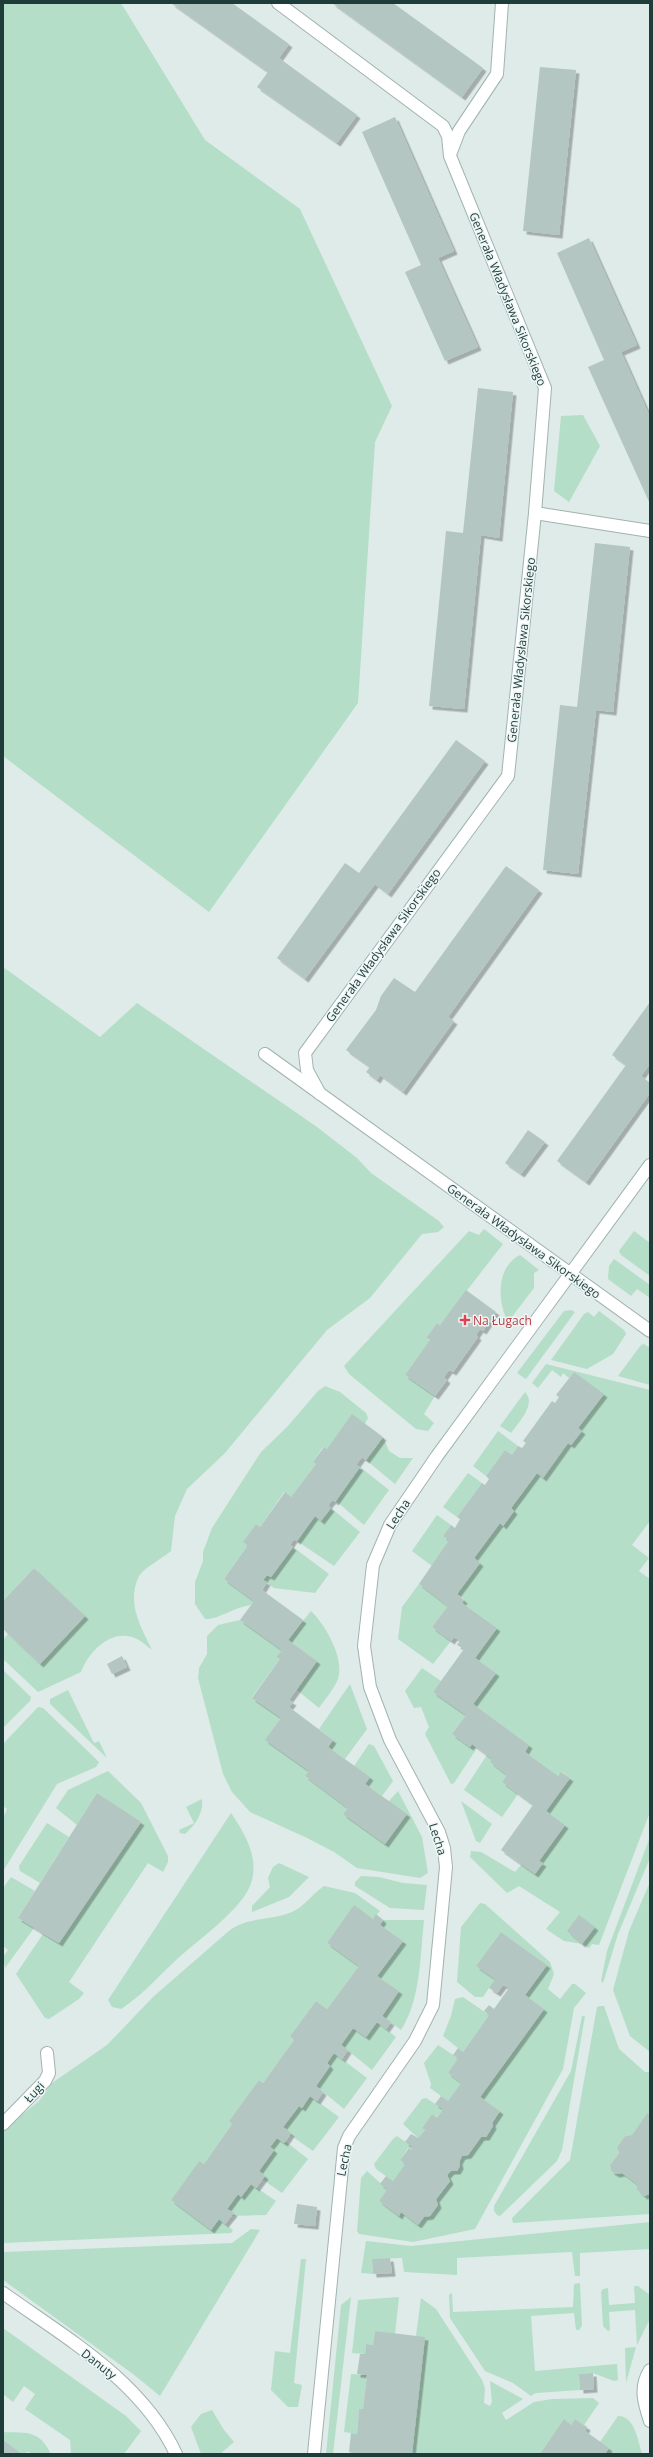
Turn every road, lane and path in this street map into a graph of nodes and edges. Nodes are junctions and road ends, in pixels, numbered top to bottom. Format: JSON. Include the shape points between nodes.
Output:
{"nodes":[{"id":1,"x":278,"y":3,"type":"edge"},
{"id":2,"x":502,"y":3,"type":"edge"},
{"id":3,"x":450,"y":156,"type":"junction"},
{"id":4,"x":535,"y":513,"type":"junction"},
{"id":5,"x":650,"y":531,"type":"edge"},
{"id":6,"x":265,"y":1054,"type":"dead end"},
{"id":7,"x":320,"y":1094,"type":"junction"},
{"id":8,"x":650,"y":1165,"type":"edge"},
{"id":9,"x":571,"y":1274,"type":"junction"},
{"id":10,"x":650,"y":1331,"type":"edge"},
{"id":11,"x":47,"y":2053,"type":"dead end"},
{"id":12,"x":3,"y":2124,"type":"edge"},
{"id":13,"x":3,"y":2293,"type":"edge"},
{"id":14,"x":650,"y":2370,"type":"edge"},
{"id":15,"x":650,"y":2421,"type":"edge"},
{"id":16,"x":176,"y":2454,"type":"edge"},
{"id":17,"x":314,"y":2454,"type":"edge"}],
"edges":[{"from":1,"to":3,"type":"street","name":"Generała Władysława Sikorskiego","via":[[443,126],[448,136]]},
{"from":2,"to":3,"type":"street","via":[[497,74],[460,131]]},
{"from":3,"to":4,"type":"street","name":"Generała Władysława Sikorskiego","via":[[544,388]]},
{"from":4,"to":5,"type":"street"},
{"from":4,"to":7,"type":"street","name":"Generała Władysława Sikorskiego","via":[[508,776],[305,1053],[307,1070]]},
{"from":6,"to":7,"type":"street","name":"Generała Władysława Sikorskiego"},
{"from":7,"to":9,"type":"street","name":"Generała Władysława Sikorskiego"},
{"from":8,"to":9,"type":"street","name":"Lecha"},
{"from":9,"to":10,"type":"street","name":"Generała Władysława Sikorskiego"},
{"from":9,"to":17,"type":"street","name":"Lecha","via":[[437,1456],[390,1525],[373,1564],[364,1646],[370,1687],[390,1740],[439,1832],[446,1867],[433,2005],[415,2041],[349,2136],[344,2148],[338,2186],[332,2282]]},
{"from":11,"to":12,"type":"street","name":"Ługi","via":[[49,2073],[45,2082]]},
{"from":13,"to":16,"type":"street","name":"Danuty","via":[[65,2337],[124,2384],[145,2404]]},
{"from":14,"to":15,"type":"street","via":[[643,2390]]}]}
